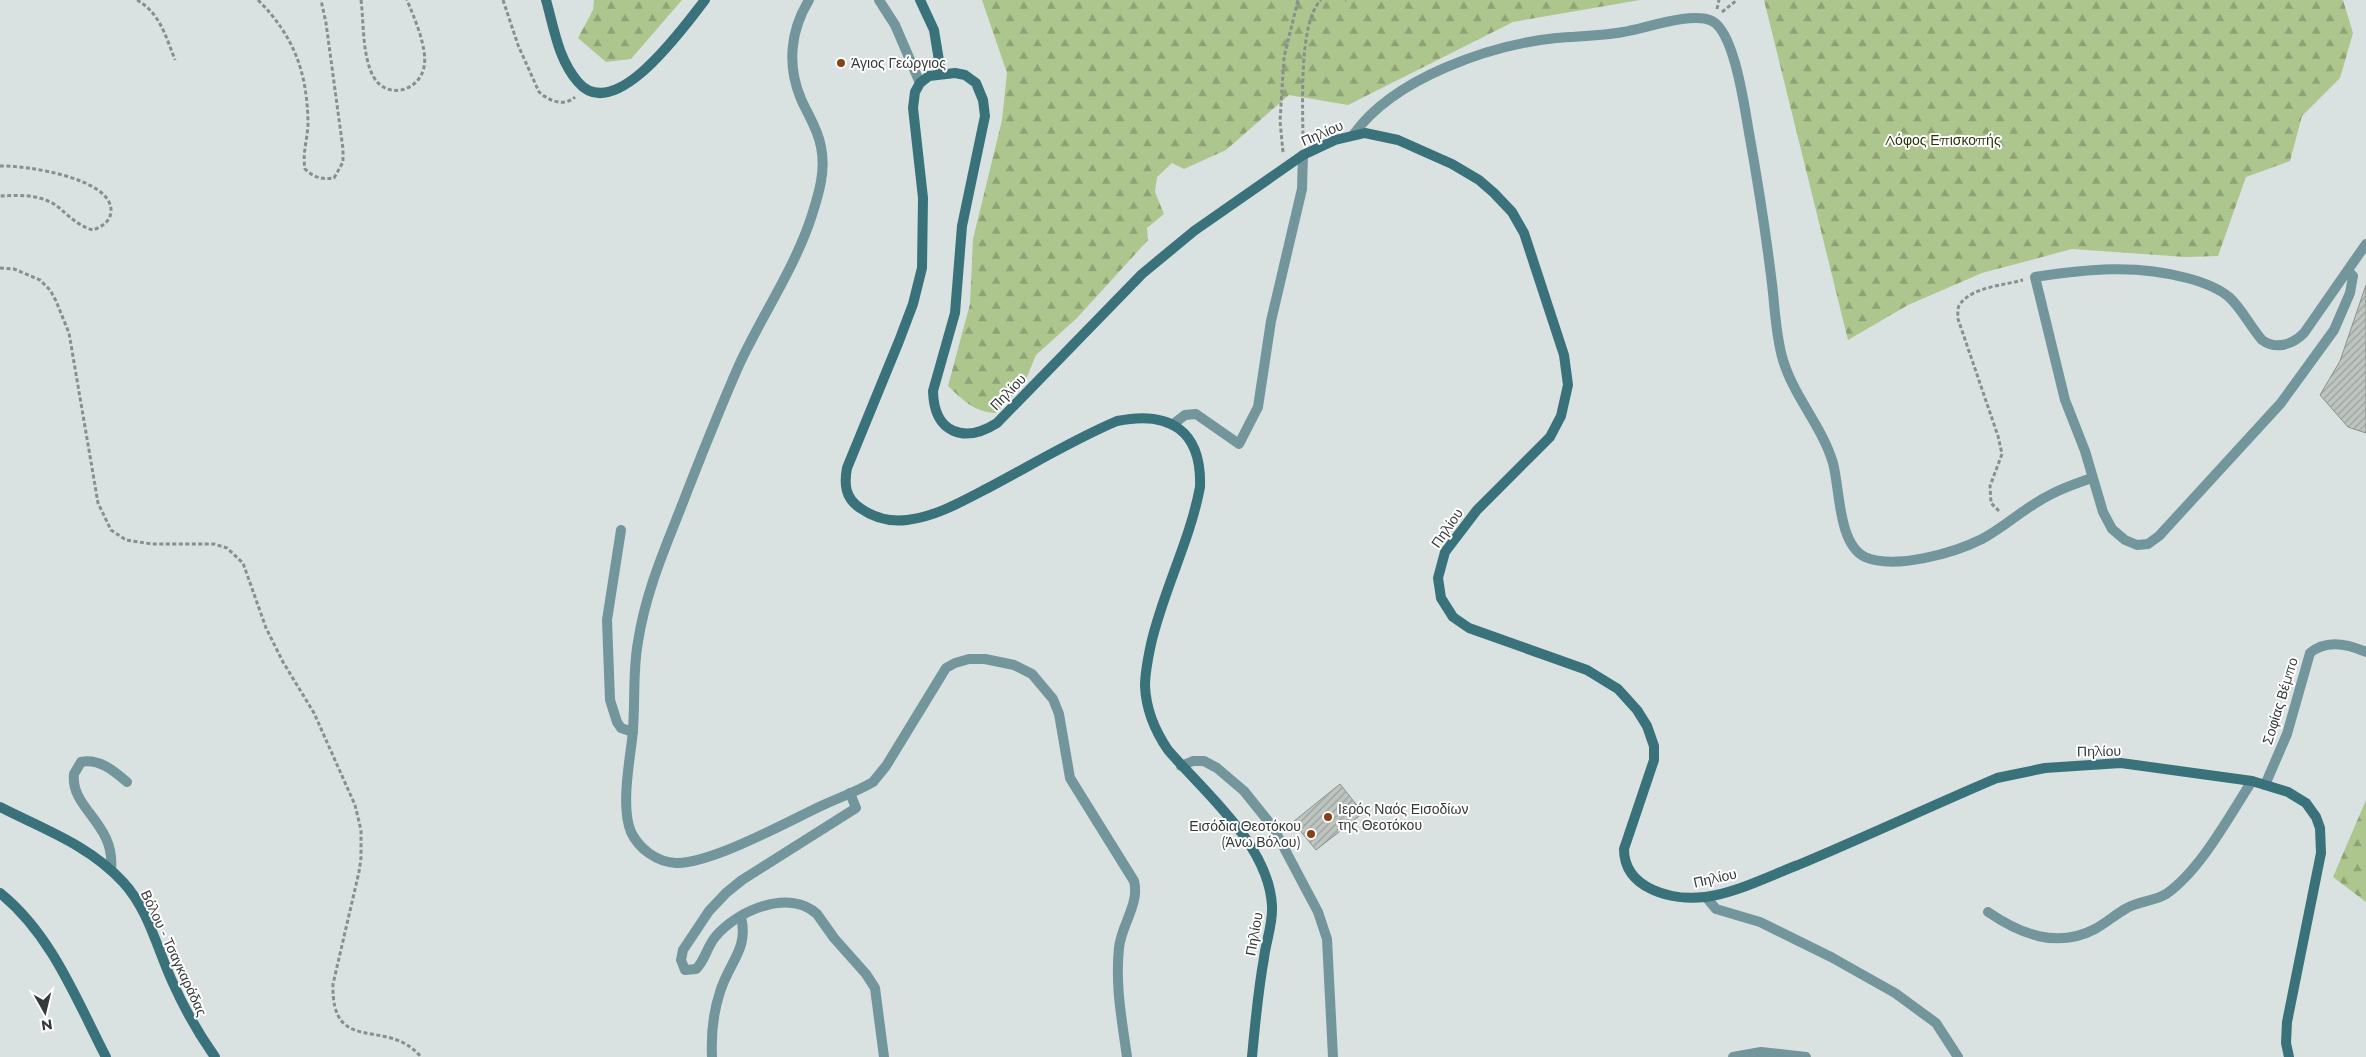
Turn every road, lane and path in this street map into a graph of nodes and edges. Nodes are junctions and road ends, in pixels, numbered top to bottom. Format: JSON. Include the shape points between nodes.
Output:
{"nodes":[{"id":1,"x":137,"y":0,"type":"edge"},
{"id":2,"x":258,"y":0,"type":"edge"},
{"id":3,"x":321,"y":0,"type":"edge"},
{"id":4,"x":361,"y":0,"type":"edge"},
{"id":5,"x":407,"y":0,"type":"edge"},
{"id":6,"x":503,"y":0,"type":"edge"},
{"id":7,"x":546,"y":0,"type":"edge"},
{"id":8,"x":705,"y":0,"type":"edge"},
{"id":9,"x":809,"y":0,"type":"edge"},
{"id":10,"x":879,"y":0,"type":"edge"},
{"id":11,"x":920,"y":0,"type":"edge"},
{"id":12,"x":1298,"y":0,"type":"edge"},
{"id":13,"x":1321,"y":0,"type":"edge"},
{"id":14,"x":175,"y":60,"type":"dead end"},
{"id":15,"x":941,"y":73,"type":"junction"},
{"id":16,"x":920,"y":83,"type":"junction"},
{"id":17,"x":585,"y":89,"type":"junction"},
{"id":18,"x":1354,"y":134,"type":"junction"},
{"id":19,"x":1303,"y":155,"type":"junction"},
{"id":20,"x":0,"y":166,"type":"edge"},
{"id":21,"x":1284,"y":167,"type":"junction"},
{"id":22,"x":0,"y":196,"type":"edge"},
{"id":23,"x":2366,"y":244,"type":"edge"},
{"id":24,"x":0,"y":268,"type":"edge"},
{"id":25,"x":2348,"y":271,"type":"junction"},
{"id":26,"x":2035,"y":277,"type":"junction"},
{"id":27,"x":1172,"y":425,"type":"junction"},
{"id":28,"x":2092,"y":478,"type":"junction"},
{"id":29,"x":2013,"y":517,"type":"junction"},
{"id":30,"x":621,"y":530,"type":"dead end"},
{"id":31,"x":2366,"y":652,"type":"edge"},
{"id":32,"x":633,"y":732,"type":"junction"},
{"id":33,"x":1181,"y":766,"type":"junction"},
{"id":34,"x":2252,"y":781,"type":"junction"},
{"id":35,"x":126,"y":782,"type":"dead end"},
{"id":36,"x":2265,"y":785,"type":"junction"},
{"id":37,"x":850,"y":793,"type":"junction"},
{"id":38,"x":0,"y":807,"type":"edge"},
{"id":39,"x":111,"y":870,"type":"junction"},
{"id":40,"x":0,"y":893,"type":"edge"},
{"id":41,"x":1706,"y":896,"type":"junction"},
{"id":42,"x":1988,"y":912,"type":"dead end"},
{"id":43,"x":741,"y":917,"type":"junction"},
{"id":44,"x":106,"y":1057,"type":"edge"},
{"id":45,"x":216,"y":1057,"type":"edge"},
{"id":46,"x":421,"y":1057,"type":"edge"},
{"id":47,"x":712,"y":1057,"type":"edge"},
{"id":48,"x":884,"y":1057,"type":"edge"},
{"id":49,"x":1127,"y":1057,"type":"edge"},
{"id":50,"x":1252,"y":1057,"type":"edge"},
{"id":51,"x":1333,"y":1057,"type":"edge"},
{"id":52,"x":1733,"y":1057,"type":"edge"},
{"id":53,"x":1806,"y":1057,"type":"edge"},
{"id":54,"x":1958,"y":1057,"type":"edge"},
{"id":55,"x":2289,"y":1057,"type":"edge"}],
"edges":[{"from":1,"to":14,"type":"path","via":[[159,20]]},
{"from":2,"to":3,"type":"path","via":[[284,28],[298,60],[308,124],[305,169],[310,174],[328,179],[334,178],[339,171],[344,149]]},
{"from":4,"to":5,"type":"path","via":[[369,67],[379,84],[396,92],[413,85],[425,65]]},
{"from":6,"to":17,"type":"path","via":[[539,92],[559,102],[572,100]]},
{"from":7,"to":17,"type":"main road","via":[[562,56]]},
{"from":8,"to":17,"type":"main road","via":[[635,80],[606,92]]},
{"from":9,"to":32,"type":"street","via":[[794,32],[792,64],[801,98],[821,143],[823,170],[820,186],[800,247],[726,394],[653,579],[637,643]]},
{"from":10,"to":16,"type":"street","via":[[895,25]]},
{"from":11,"to":15,"type":"main road","via":[[934,30]]},
{"from":12,"to":21,"type":"path","via":[[1284,57],[1280,121]]},
{"from":13,"to":19,"type":"path","via":[[1309,30],[1302,66]]},
{"from":15,"to":16,"type":"main road"},
{"from":15,"to":21,"type":"main road","name":"Πηλίου","via":[[961,73],[976,83],[984,104],[984,122],[962,226],[955,313],[932,391],[934,406],[941,420],[948,428],[961,434],[981,432],[997,423],[1142,274],[1194,231]]},
{"from":16,"to":27,"type":"main road","name":"Πηλίου","via":[[913,104],[923,198],[922,268],[913,304],[847,468],[845,485],[851,500],[879,518],[916,518],[962,502],[1117,421],[1150,418]]},
{"from":18,"to":19,"type":"main road","name":"Πηλίου"},
{"from":18,"to":29,"type":"street","via":[[1395,94],[1479,55],[1514,45],[1622,32],[1694,18],[1712,21],[1730,49],[1743,96],[1782,355],[1795,390],[1826,443],[1852,546],[1875,560],[1906,561],[1983,538]]},
{"from":18,"to":41,"type":"main road","name":"Πηλίου","via":[[1381,135],[1431,154],[1479,180],[1504,203],[1531,249],[1567,367],[1565,403],[1550,437],[1477,510],[1445,552],[1438,578],[1443,602],[1453,617],[1469,628],[1593,672],[1628,698],[1647,726],[1655,753],[1649,781],[1626,840],[1624,858],[1628,870],[1642,884],[1657,892],[1681,897]]},
{"from":19,"to":21,"type":"main road","name":"Πηλίου"},
{"from":19,"to":27,"type":"street","via":[[1302,194],[1271,321],[1258,408],[1239,444],[1196,414],[1185,416]]},
{"from":20,"to":22,"type":"path","via":[[36,168],[77,180],[109,201],[110,216],[106,223],[93,230],[84,228],[54,204],[37,197]]},
{"from":23,"to":25,"type":"street"},
{"from":24,"to":46,"type":"path","via":[[14,269],[35,277],[50,290],[56,301],[68,333],[98,503],[111,530],[126,540],[152,544],[214,544],[227,548],[243,563],[266,628],[314,713],[360,817],[361,858],[333,984],[338,1020],[356,1034],[398,1040]]},
{"from":25,"to":26,"type":"street","via":[[2304,333],[2281,346],[2262,340],[2228,296],[2213,286],[2190,279],[2124,268]]},
{"from":25,"to":28,"type":"street","via":[[2353,276],[2352,286],[2334,330],[2281,404],[2159,536],[2148,544],[2137,545],[2112,529]]},
{"from":26,"to":28,"type":"street","via":[[2065,400]]},
{"from":26,"to":29,"type":"path","via":[[1978,291],[1960,304],[1958,311],[2002,454],[1990,486],[1991,504],[1997,511]]},
{"from":27,"to":33,"type":"main road","name":"Πηλίου","via":[[1186,434],[1194,445],[1200,487],[1154,634],[1145,687],[1159,737]]},
{"from":28,"to":29,"type":"street","via":[[2047,496]]},
{"from":30,"to":32,"type":"street","via":[[608,620],[610,700],[621,728]]},
{"from":31,"to":36,"type":"street","name":"Σοφίας Βέμπο","via":[[2334,644],[2319,646],[2310,653],[2286,734]]},
{"from":32,"to":37,"type":"street","via":[[628,822],[636,841],[661,861],[676,863],[706,856]]},
{"from":33,"to":50,"type":"main road","name":"Πηλίου","via":[[1252,847],[1263,867],[1270,893],[1272,919],[1257,1002]]},
{"from":33,"to":51,"type":"street","via":[[1204,761],[1244,791],[1273,827],[1318,912],[1328,939]]},
{"from":34,"to":36,"type":"main road","name":"Πηλίου"},
{"from":34,"to":41,"type":"main road","name":"Πηλίου","via":[[2121,763],[2010,774],[1778,873]]},
{"from":34,"to":42,"type":"street","via":[[2207,850],[2165,895],[2128,907],[2094,930],[2069,937],[2048,938],[2022,933]]},
{"from":35,"to":39,"type":"street","via":[[97,762],[81,762],[74,774],[78,795],[111,848]]},
{"from":36,"to":55,"type":"main road","name":"Πηλίου","via":[[2288,792],[2306,803],[2318,822],[2322,840],[2319,869],[2287,1022]]},
{"from":37,"to":43,"type":"street","via":[[856,808],[742,880],[714,904],[683,950],[681,960],[685,970],[691,971],[699,966],[714,938]]},
{"from":37,"to":49,"type":"street","via":[[880,775],[946,668],[962,661],[985,659],[1014,665],[1032,674],[1057,707],[1070,778],[1134,881],[1136,896],[1120,937],[1117,969]]},
{"from":38,"to":39,"type":"main road","name":"Βόλου - Τσαγκαράδας","via":[[72,842]]},
{"from":39,"to":45,"type":"main road","name":"Βόλου - Τσαγκαράδας","via":[[135,898],[194,1026]]},
{"from":40,"to":44,"type":"main road","via":[[27,918],[47,944]]},
{"from":41,"to":54,"type":"street","via":[[1716,909],[1760,922],[1894,993],[1936,1023]]},
{"from":43,"to":47,"type":"street","via":[[744,938],[726,974],[717,1002]]},
{"from":43,"to":48,"type":"street","via":[[767,906],[786,903],[803,905],[817,914],[875,988]]},
{"from":52,"to":53,"type":"street","via":[[1761,1052]]}]}
